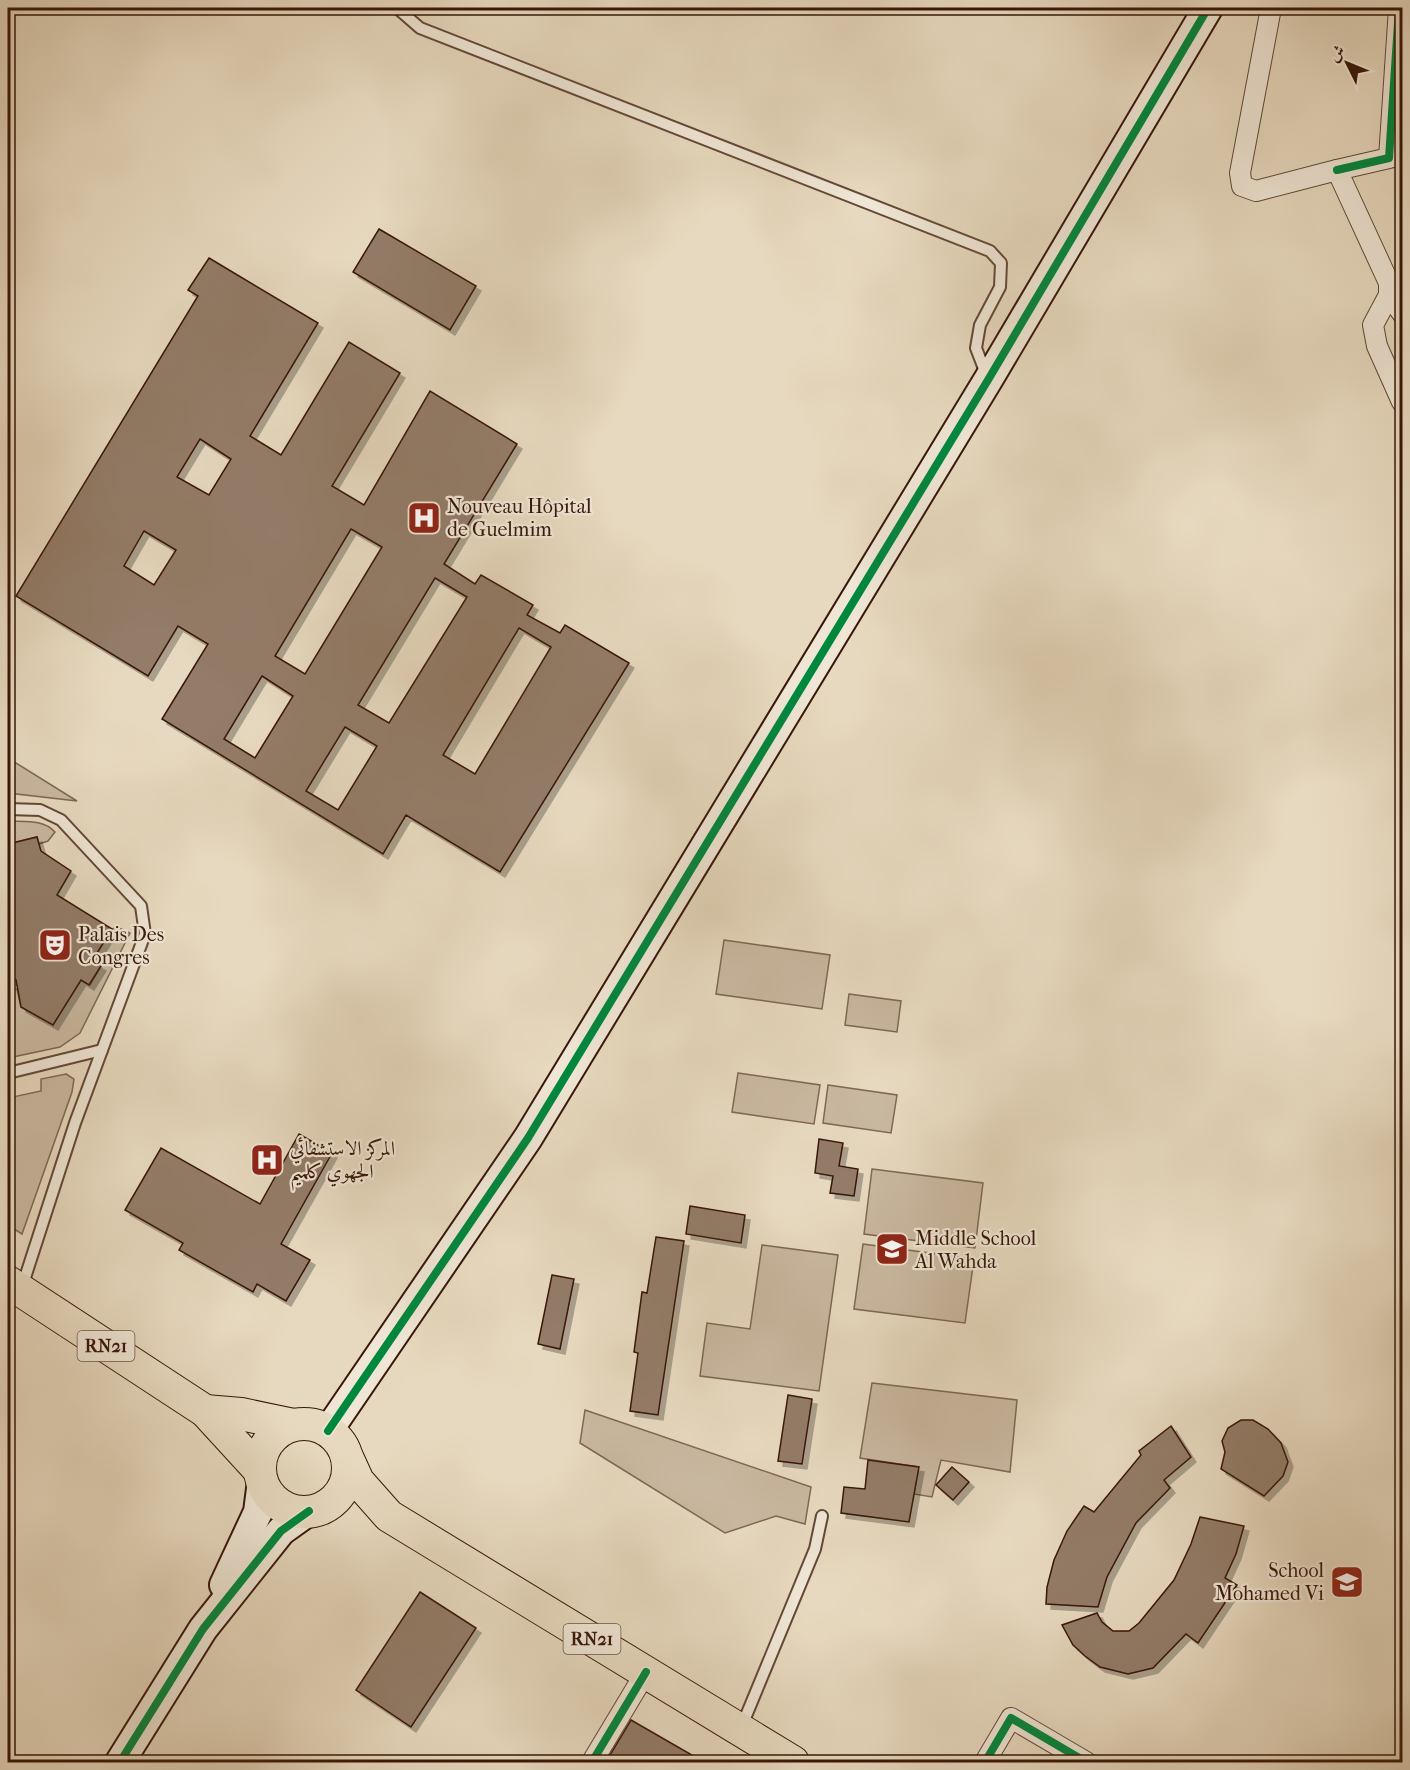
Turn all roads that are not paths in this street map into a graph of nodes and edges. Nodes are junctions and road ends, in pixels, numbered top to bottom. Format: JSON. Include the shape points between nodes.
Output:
{"nodes":[{"id":1,"x":397,"y":8,"type":"edge"},
{"id":2,"x":1208,"y":8,"type":"edge"},
{"id":3,"x":1271,"y":8,"type":"edge"},
{"id":4,"x":1399,"y":8,"type":"edge"},
{"id":5,"x":1396,"y":159,"type":"edge"},
{"id":6,"x":1337,"y":170,"type":"junction"},
{"id":7,"x":1389,"y":295,"type":"junction"},
{"id":8,"x":1402,"y":313,"type":"edge"},
{"id":9,"x":988,"y":380,"type":"junction"},
{"id":10,"x":1402,"y":402,"type":"edge"},
{"id":11,"x":8,"y":809,"type":"edge"},
{"id":12,"x":102,"y":1050,"type":"junction"},
{"id":13,"x":8,"y":1073,"type":"edge"},
{"id":14,"x":14,"y":1286,"type":"edge"},
{"id":15,"x":205,"y":1411,"type":"junction"},
{"id":16,"x":293,"y":1425,"type":"junction"},
{"id":17,"x":328,"y":1431,"type":"junction"},
{"id":18,"x":348,"y":1460,"type":"junction"},
{"id":19,"x":262,"y":1476,"type":"junction"},
{"id":20,"x":313,"y":1511,"type":"junction"},
{"id":21,"x":389,"y":1516,"type":"junction"},
{"id":22,"x":822,"y":1516,"type":"dead end"},
{"id":23,"x":203,"y":1629,"type":"junction"},
{"id":24,"x":646,"y":1672,"type":"junction"},
{"id":25,"x":741,"y":1729,"type":"junction"},
{"id":26,"x":120,"y":1762,"type":"edge"},
{"id":27,"x":592,"y":1762,"type":"edge"},
{"id":28,"x":793,"y":1762,"type":"edge"},
{"id":29,"x":985,"y":1762,"type":"edge"},
{"id":30,"x":1086,"y":1762,"type":"edge"}],
"edges":[{"from":1,"to":9,"type":"lane","via":[[420,28],[990,252],[1001,263],[1000,287],[980,325],[976,348]]},
{"from":2,"to":9,"type":"street"},
{"from":3,"to":6,"type":"street","via":[[1240,173],[1242,186],[1256,191]]},
{"from":4,"to":5,"type":"street"},
{"from":5,"to":6,"type":"street"},
{"from":6,"to":7,"type":"street","via":[[1377,254],[1389,283]]},
{"from":7,"to":8,"type":"street"},
{"from":7,"to":10,"type":"street","via":[[1373,325],[1377,346]]},
{"from":9,"to":17,"type":"street","via":[[528,1138]]},
{"from":11,"to":12,"type":"lane","via":[[40,810],[61,820],[141,906],[145,934]]},
{"from":12,"to":13,"type":"lane"},
{"from":12,"to":14,"type":"lane"},
{"from":14,"to":15,"type":"main road","number":"RN21"},
{"from":15,"to":16,"type":"main road","number":"RN21"},
{"from":15,"to":19,"type":"main road","number":"RN21"},
{"from":16,"to":17,"type":"main road","number":"RN21","via":[[312,1424]]},
{"from":16,"to":19,"type":"main road","via":[[272,1439],[263,1454]]},
{"from":17,"to":18,"type":"main road","number":"RN21","via":[[340,1442]]},
{"from":18,"to":20,"type":"main road","via":[[342,1491]]},
{"from":18,"to":21,"type":"main road","number":"RN21","via":[[358,1481]]},
{"from":19,"to":20,"type":"main road","number":"RN21","via":[[267,1492],[285,1508]]},
{"from":19,"to":23,"type":"street","via":[[258,1512]]},
{"from":20,"to":21,"type":"main road","number":"RN21","via":[[340,1508]]},
{"from":20,"to":23,"type":"street","via":[[281,1531]]},
{"from":21,"to":24,"type":"main road","number":"RN21"},
{"from":22,"to":25,"type":"lane","via":[[815,1549]]},
{"from":23,"to":26,"type":"street"},
{"from":24,"to":25,"type":"main road","number":"RN21"},
{"from":24,"to":27,"type":"street"},
{"from":25,"to":28,"type":"main road","number":"RN21"},
{"from":29,"to":30,"type":"street","via":[[1011,1718]]}]}
